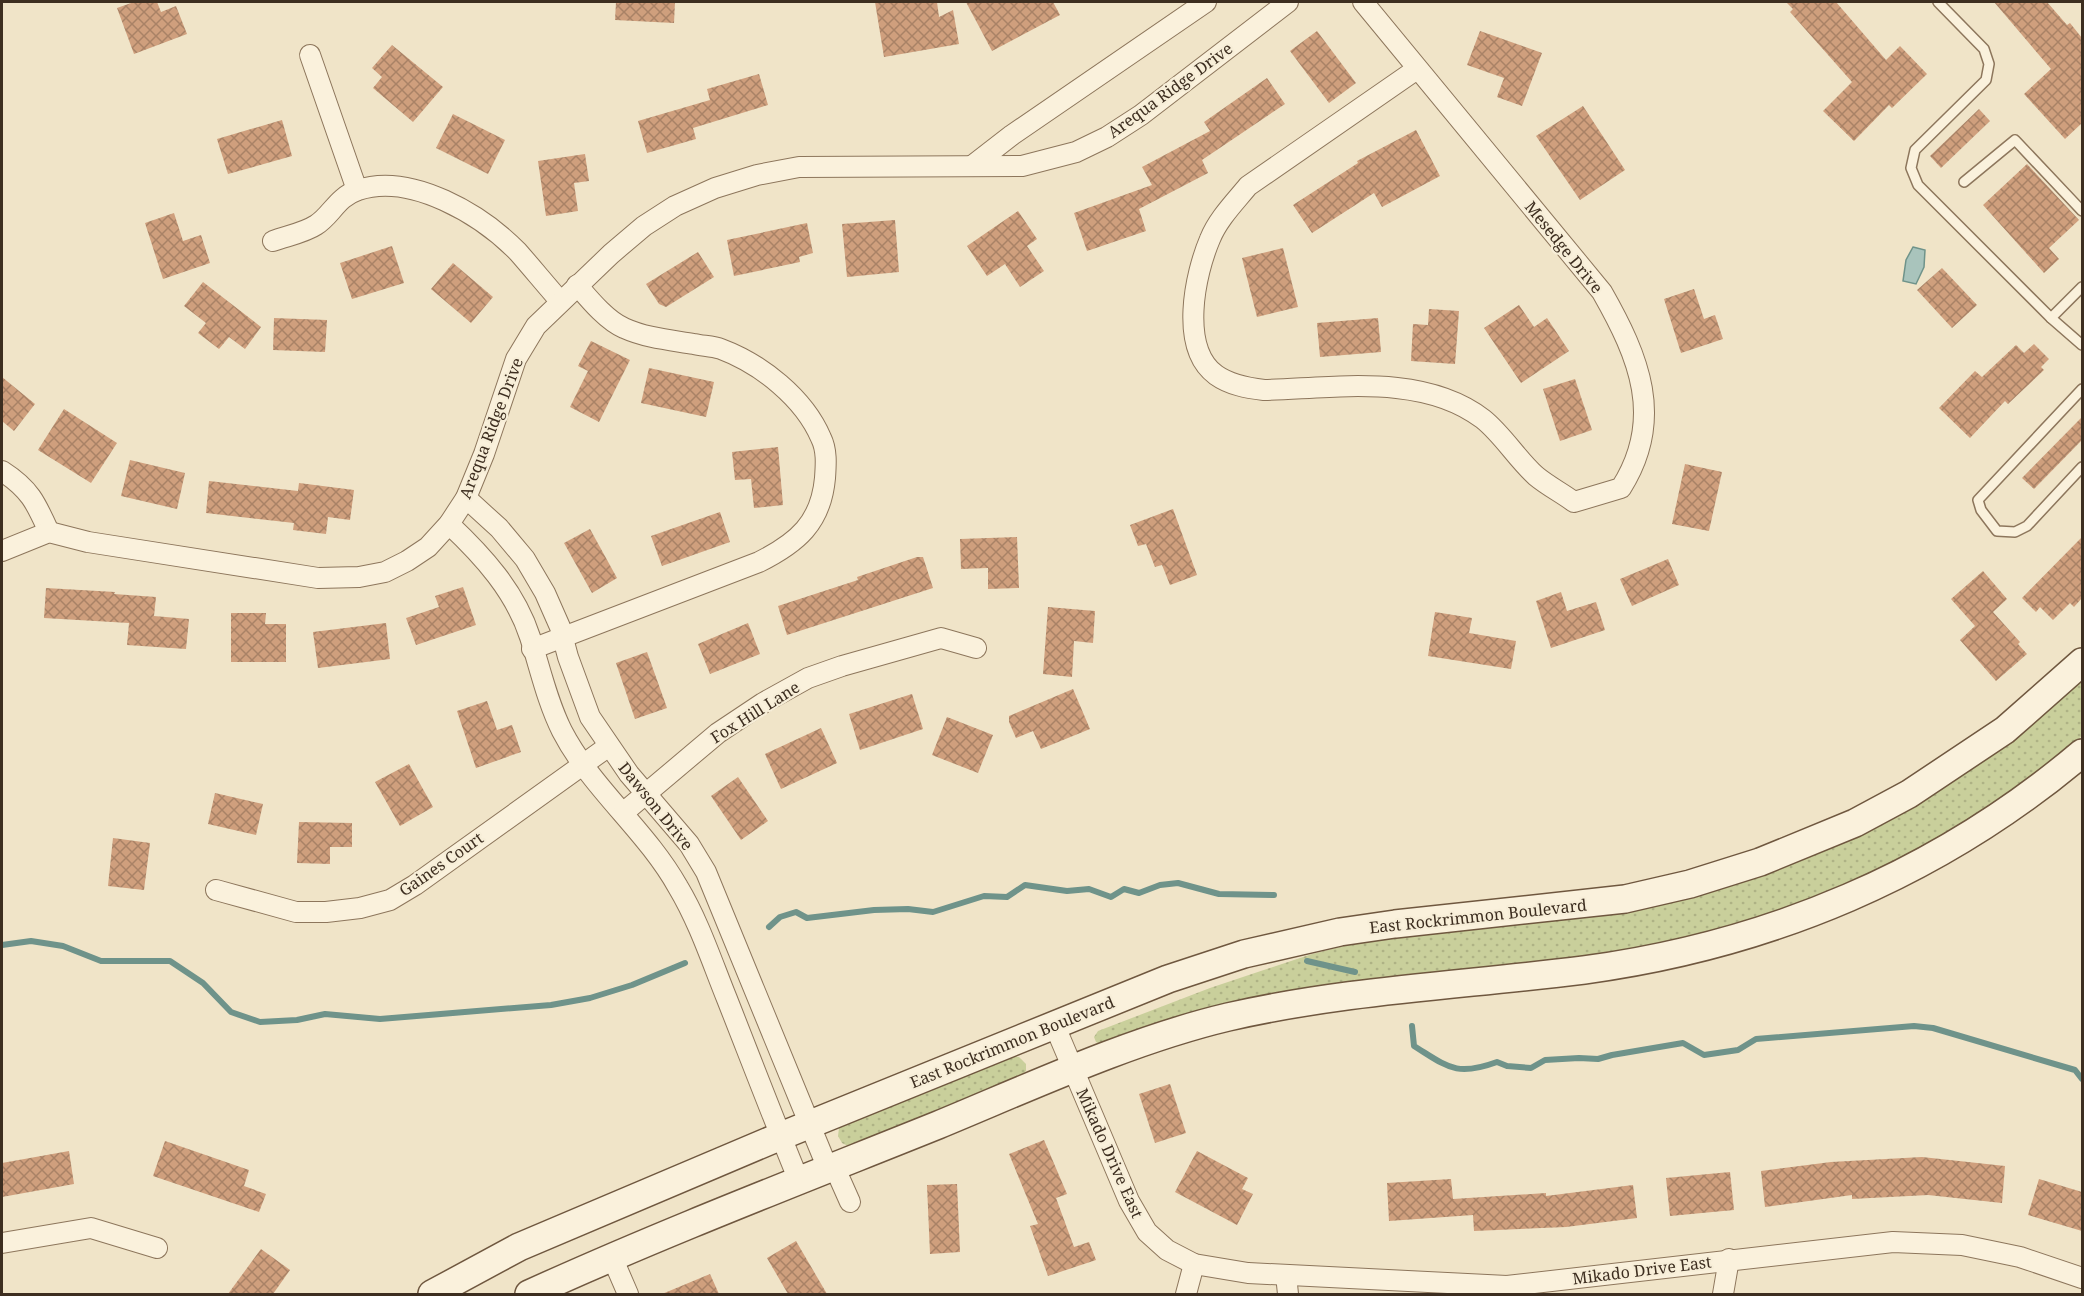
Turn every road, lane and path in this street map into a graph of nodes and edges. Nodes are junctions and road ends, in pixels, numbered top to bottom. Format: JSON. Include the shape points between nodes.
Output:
{"nodes":[{"id":1,"x":1206,"y":2,"type":"edge"},
{"id":2,"x":1288,"y":2,"type":"edge"},
{"id":3,"x":1363,"y":2,"type":"edge"},
{"id":4,"x":1938,"y":2,"type":"edge"},
{"id":5,"x":310,"y":55,"type":"dead end"},
{"id":6,"x":1417,"y":69,"type":"junction"},
{"id":7,"x":972,"y":166,"type":"junction"},
{"id":8,"x":1964,"y":182,"type":"dead end"},
{"id":9,"x":357,"y":190,"type":"junction"},
{"id":10,"x":2082,"y":211,"type":"edge"},
{"id":11,"x":273,"y":241,"type":"dead end"},
{"id":12,"x":577,"y":285,"type":"junction"},
{"id":13,"x":2082,"y":287,"type":"edge"},
{"id":14,"x":560,"y":301,"type":"junction"},
{"id":15,"x":2051,"y":318,"type":"junction"},
{"id":16,"x":2082,"y":345,"type":"edge"},
{"id":17,"x":2082,"y":389,"type":"edge"},
{"id":18,"x":2082,"y":466,"type":"edge"},
{"id":19,"x":2,"y":471,"type":"edge"},
{"id":20,"x":466,"y":498,"type":"junction"},
{"id":21,"x":449,"y":524,"type":"junction"},
{"id":22,"x":49,"y":532,"type":"junction"},
{"id":23,"x":2,"y":551,"type":"edge"},
{"id":24,"x":563,"y":638,"type":"junction"},
{"id":25,"x":976,"y":648,"type":"dead end"},
{"id":26,"x":532,"y":649,"type":"junction"},
{"id":27,"x":2082,"y":662,"type":"edge"},
{"id":28,"x":609,"y":746,"type":"junction"},
{"id":29,"x":2082,"y":753,"type":"edge"},
{"id":30,"x":583,"y":763,"type":"junction"},
{"id":31,"x":646,"y":792,"type":"junction"},
{"id":32,"x":623,"y":813,"type":"junction"},
{"id":33,"x":216,"y":890,"type":"dead end"},
{"id":34,"x":1054,"y":1024,"type":"junction"},
{"id":35,"x":1073,"y":1070,"type":"junction"},
{"id":36,"x":810,"y":1125,"type":"junction"},
{"id":37,"x":781,"y":1136,"type":"junction"},
{"id":38,"x":831,"y":1168,"type":"junction"},
{"id":39,"x":799,"y":1181,"type":"junction"},
{"id":40,"x":850,"y":1202,"type":"dead end"},
{"id":41,"x":2,"y":1243,"type":"edge"},
{"id":42,"x":157,"y":1248,"type":"dead end"},
{"id":43,"x":612,"y":1257,"type":"junction"},
{"id":44,"x":1729,"y":1259,"type":"junction"},
{"id":45,"x":1194,"y":1264,"type":"junction"},
{"id":46,"x":2082,"y":1278,"type":"edge"},
{"id":47,"x":1287,"y":1285,"type":"edge"},
{"id":48,"x":432,"y":1294,"type":"edge"},
{"id":49,"x":529,"y":1294,"type":"edge"},
{"id":50,"x":628,"y":1294,"type":"edge"},
{"id":51,"x":1186,"y":1294,"type":"edge"},
{"id":52,"x":1723,"y":1294,"type":"edge"}],
"edges":[{"from":1,"to":7,"type":"street"},
{"from":2,"to":7,"type":"street","name":"Arequa Ridge Drive","via":[[1141,115],[1107,136],[1076,152],[1022,166]]},
{"from":3,"to":6,"type":"street","name":"Mesedge Drive"},
{"from":4,"to":15,"type":"lane","via":[[1984,49],[1989,64],[1986,80],[1915,150],[1911,168],[1918,185]]},
{"from":5,"to":9,"type":"street"},
{"from":6,"to":6,"type":"street","name":"Mesedge Drive","via":[[1602,292],[1618,320],[1641,380],[1645,418],[1641,446],[1621,488],[1574,502],[1537,476],[1485,421],[1466,407],[1425,392],[1389,387],[1247,388],[1214,373],[1200,354],[1193,328],[1195,296],[1211,237],[1230,208],[1248,186]]},
{"from":7,"to":12,"type":"street","name":"Arequa Ridge Drive","via":[[799,167],[757,175],[675,206],[644,226]]},
{"from":8,"to":10,"type":"lane","via":[[2015,140]]},
{"from":9,"to":11,"type":"street","via":[[336,204],[317,225]]},
{"from":9,"to":14,"type":"street","via":[[385,186],[435,196],[494,231]]},
{"from":12,"to":14,"type":"street","name":"Arequa Ridge Drive"},
{"from":12,"to":24,"type":"street","via":[[621,327],[647,336],[720,348],[753,365],[798,401],[822,439],[826,460],[820,505],[798,539],[784,549]]},
{"from":13,"to":15,"type":"lane"},
{"from":14,"to":20,"type":"street","name":"Arequa Ridge Drive","via":[[536,326],[516,359]]},
{"from":15,"to":16,"type":"lane"},
{"from":17,"to":18,"type":"lane","via":[[1978,500],[1981,510],[1997,531],[2015,532],[2027,526]]},
{"from":19,"to":22,"type":"street","via":[[35,501]]},
{"from":20,"to":21,"type":"street","name":"Arequa Ridge Drive"},
{"from":20,"to":24,"type":"street","name":"Dawson Drive","via":[[525,559],[545,593]]},
{"from":21,"to":22,"type":"street","name":"Arequa Ridge Drive","via":[[407,561],[385,572],[359,578],[318,578],[88,542]]},
{"from":21,"to":26,"type":"street","name":"Dawson Drive","via":[[500,577],[517,607]]},
{"from":22,"to":23,"type":"street"},
{"from":24,"to":26,"type":"street"},
{"from":24,"to":28,"type":"street","name":"Dawson Drive","via":[[590,717]]},
{"from":25,"to":31,"type":"street","name":"Fox Hill Lane","via":[[941,638],[808,678],[718,733]]},
{"from":26,"to":30,"type":"street","name":"Dawson Drive","via":[[562,731]]},
{"from":27,"to":34,"type":"main road","name":"East Rockrimmon Boulevard","via":[[2005,730],[1909,794],[1855,823],[1760,862],[1625,899],[1395,924],[1292,942],[1168,979]]},
{"from":28,"to":30,"type":"street","name":"Gaines Court"},
{"from":28,"to":31,"type":"street","name":"Dawson Drive"},
{"from":29,"to":35,"type":"main road","via":[[2013,808],[1926,861],[1776,927],[1719,944],[1585,970],[1338,996],[1225,1018]]},
{"from":30,"to":32,"type":"street","name":"Dawson Drive"},
{"from":30,"to":33,"type":"street","name":"Gaines Court","via":[[390,900],[360,908],[296,912]]},
{"from":31,"to":32,"type":"street","name":"Fox Hill Lane"},
{"from":31,"to":36,"type":"street","name":"Dawson Drive","via":[[689,844],[706,872]]},
{"from":32,"to":37,"type":"street","name":"Dawson Drive","via":[[663,862],[693,914]]},
{"from":34,"to":35,"type":"street","name":"Mikado Drive East"},
{"from":34,"to":36,"type":"main road","name":"East Rockrimmon Boulevard"},
{"from":35,"to":38,"type":"main road"},
{"from":35,"to":45,"type":"street","name":"Mikado Drive East","via":[[1129,1201],[1147,1232],[1167,1250]]},
{"from":36,"to":37,"type":"main road","name":"East Rockrimmon Boulevard"},
{"from":36,"to":38,"type":"street","name":"Dawson Drive"},
{"from":37,"to":39,"type":"street","name":"Dawson Drive"},
{"from":37,"to":48,"type":"main road","name":"East Rockrimmon Boulevard","via":[[519,1246]]},
{"from":38,"to":39,"type":"main road"},
{"from":38,"to":40,"type":"street","name":"Dawson Drive"},
{"from":39,"to":43,"type":"main road"},
{"from":41,"to":42,"type":"street","via":[[91,1228]]},
{"from":43,"to":49,"type":"main road"},
{"from":43,"to":50,"type":"street"},
{"from":44,"to":46,"type":"street","name":"Mikado Drive East","via":[[1893,1242],[1962,1245],[2020,1257]]},
{"from":44,"to":47,"type":"street","name":"Mikado Drive East","via":[[1507,1286]]},
{"from":44,"to":52,"type":"street"},
{"from":45,"to":47,"type":"street","name":"Mikado Drive East","via":[[1248,1273]]},
{"from":45,"to":51,"type":"street"}]}
